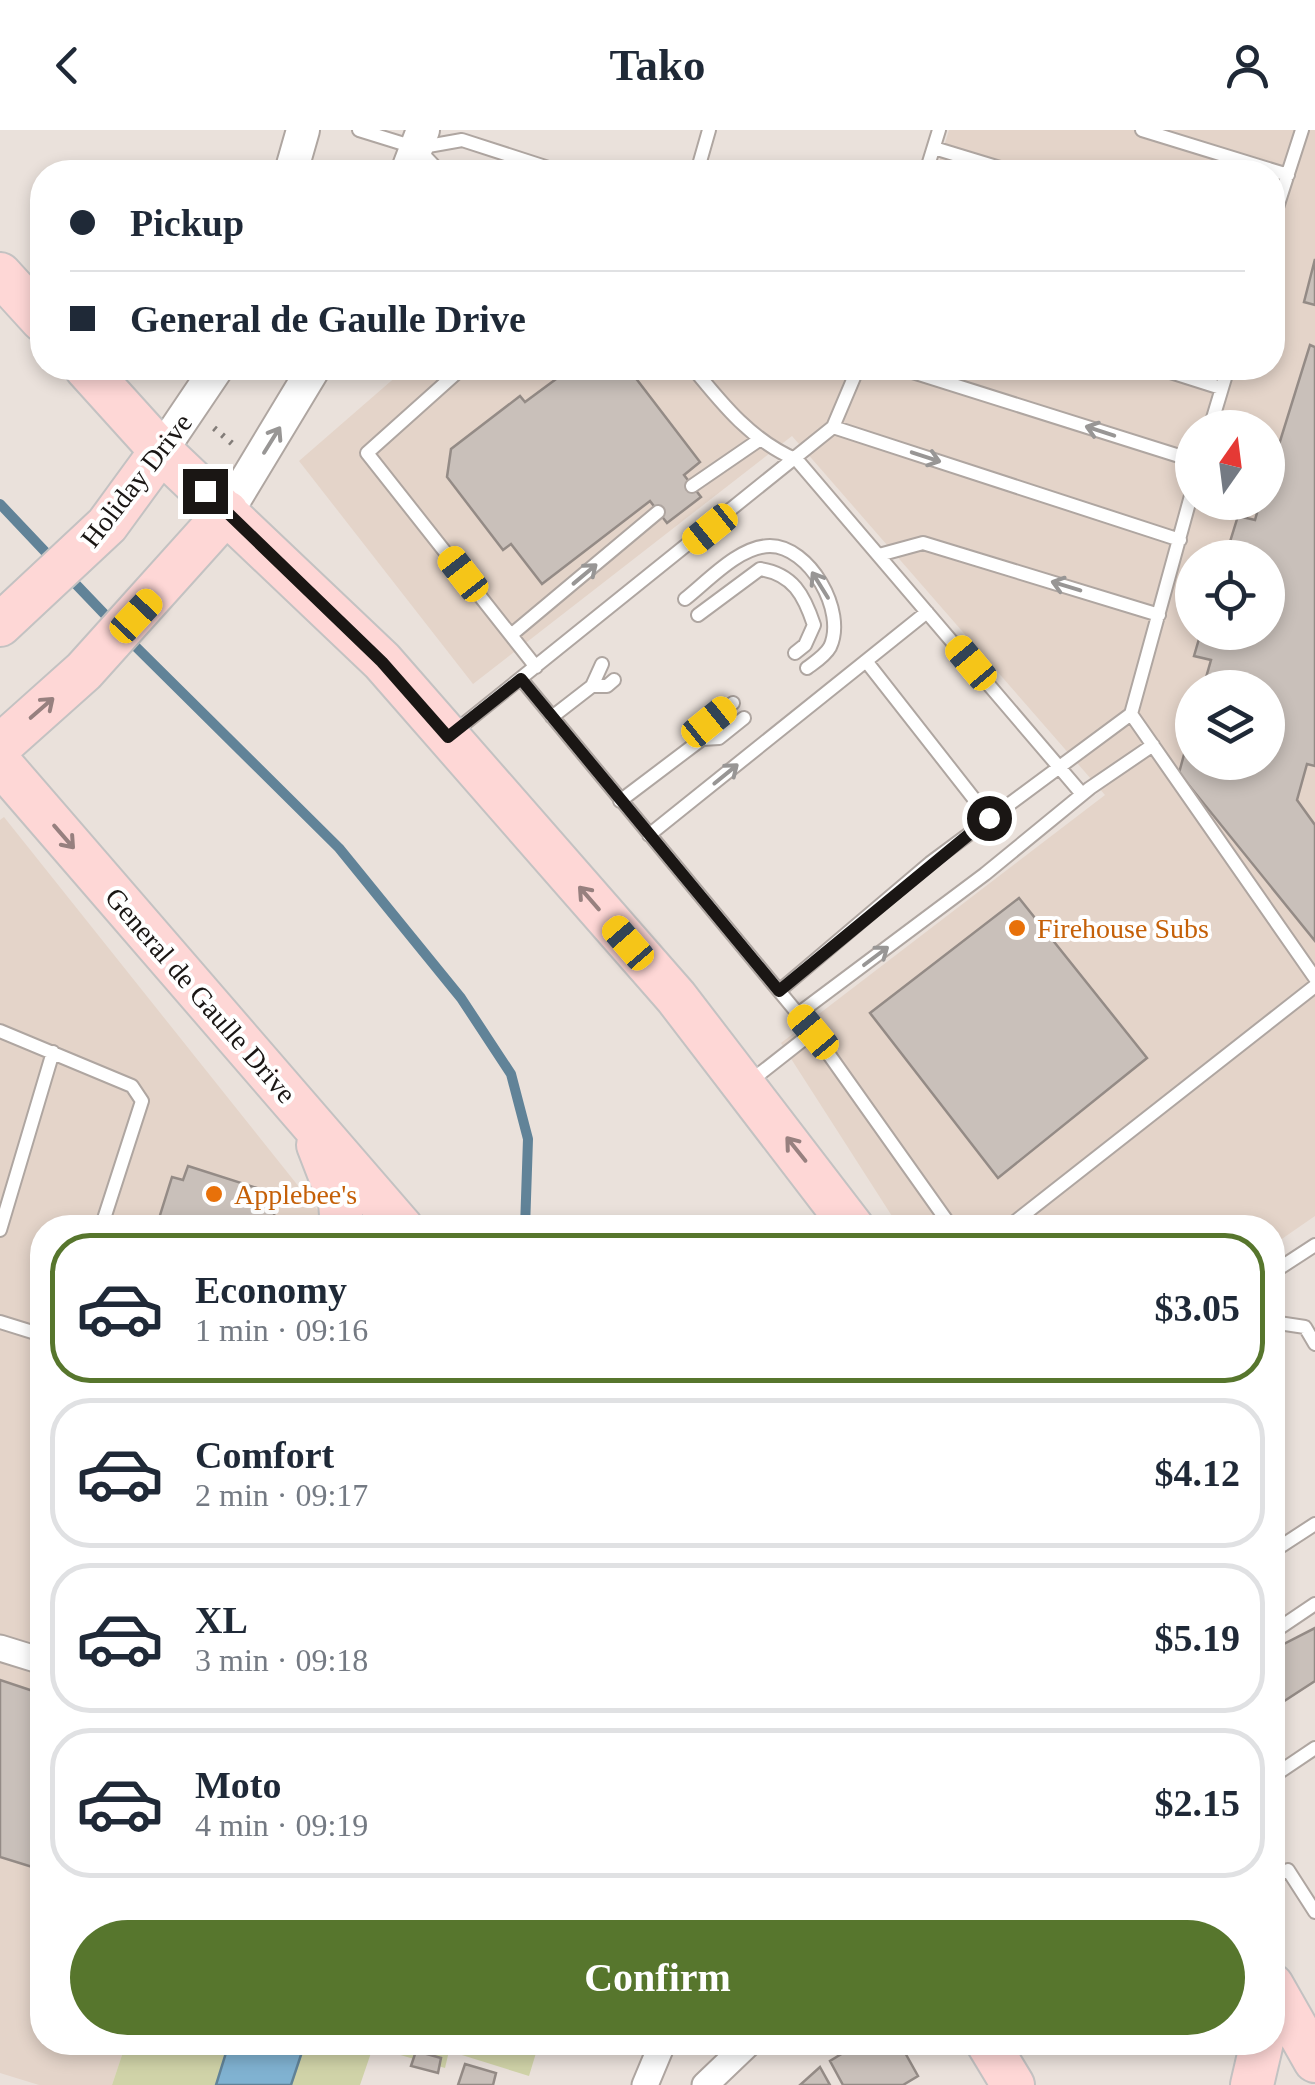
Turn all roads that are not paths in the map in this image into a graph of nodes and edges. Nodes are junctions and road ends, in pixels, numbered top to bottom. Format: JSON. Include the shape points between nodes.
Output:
{"nodes":[{"id":1,"x":303,"y":130,"type":"edge"},
{"id":2,"x":359,"y":130,"type":"edge"},
{"id":3,"x":710,"y":130,"type":"edge"},
{"id":4,"x":939,"y":130,"type":"edge"},
{"id":5,"x":1142,"y":130,"type":"edge"},
{"id":6,"x":1302,"y":130,"type":"edge"},
{"id":7,"x":934,"y":148,"type":"junction"},
{"id":8,"x":416,"y":150,"type":"edge"},
{"id":9,"x":294,"y":160,"type":"edge"},
{"id":10,"x":524,"y":160,"type":"edge"},
{"id":11,"x":701,"y":160,"type":"edge"},
{"id":12,"x":930,"y":160,"type":"edge"},
{"id":13,"x":974,"y":160,"type":"edge"},
{"id":14,"x":1239,"y":160,"type":"edge"},
{"id":15,"x":1285,"y":174,"type":"edge"},
{"id":16,"x":1288,"y":175,"type":"junction"},
{"id":17,"x":1285,"y":184,"type":"edge"},
{"id":18,"x":0,"y":274,"type":"edge"},
{"id":19,"x":30,"y":307,"type":"edge"},
{"id":20,"x":97,"y":380,"type":"edge"},
{"id":21,"x":208,"y":380,"type":"edge"},
{"id":22,"x":307,"y":380,"type":"edge"},
{"id":23,"x":449,"y":380,"type":"edge"},
{"id":24,"x":704,"y":380,"type":"edge"},
{"id":25,"x":853,"y":380,"type":"edge"},
{"id":26,"x":938,"y":380,"type":"edge"},
{"id":27,"x":1196,"y":380,"type":"edge"},
{"id":28,"x":1224,"y":380,"type":"edge"},
{"id":29,"x":1221,"y":388,"type":"junction"},
{"id":30,"x":1215,"y":410,"type":"edge"},
{"id":31,"x":833,"y":427,"type":"junction"},
{"id":32,"x":758,"y":440,"type":"junction"},
{"id":33,"x":161,"y":451,"type":"junction"},
{"id":34,"x":1175,"y":455,"type":"edge"},
{"id":35,"x":797,"y":460,"type":"junction"},
{"id":36,"x":692,"y":486,"type":"dead end"},
{"id":37,"x":227,"y":512,"type":"junction"},
{"id":38,"x":658,"y":512,"type":"dead end"},
{"id":39,"x":1185,"y":520,"type":"edge"},
{"id":40,"x":1180,"y":540,"type":"joint"},
{"id":41,"x":879,"y":555,"type":"junction"},
{"id":42,"x":1175,"y":558,"type":"edge"},
{"id":43,"x":685,"y":599,"type":"dead end"},
{"id":44,"x":927,"y":612,"type":"junction"},
{"id":45,"x":12,"y":614,"type":"edge"},
{"id":46,"x":698,"y":615,"type":"dead end"},
{"id":47,"x":1159,"y":615,"type":"junction"},
{"id":48,"x":511,"y":635,"type":"junction"},
{"id":49,"x":795,"y":653,"type":"dead end"},
{"id":50,"x":866,"y":662,"type":"junction"},
{"id":51,"x":602,"y":664,"type":"dead end"},
{"id":52,"x":536,"y":667,"type":"junction"},
{"id":53,"x":807,"y":668,"type":"dead end"},
{"id":54,"x":521,"y":679,"type":"junction"},
{"id":55,"x":614,"y":680,"type":"dead end"},
{"id":56,"x":592,"y":686,"type":"junction"},
{"id":57,"x":732,"y":703,"type":"dead end"},
{"id":58,"x":1131,"y":714,"type":"junction"},
{"id":59,"x":552,"y":717,"type":"junction"},
{"id":60,"x":744,"y":718,"type":"dead end"},
{"id":61,"x":448,"y":737,"type":"junction"},
{"id":62,"x":702,"y":740,"type":"junction"},
{"id":63,"x":1153,"y":745,"type":"junction"},
{"id":64,"x":0,"y":746,"type":"edge"},
{"id":65,"x":0,"y":763,"type":"edge"},
{"id":66,"x":1059,"y":765,"type":"junction"},
{"id":67,"x":1082,"y":794,"type":"junction"},
{"id":68,"x":620,"y":801,"type":"junction"},
{"id":69,"x":989,"y":818,"type":"junction"},
{"id":70,"x":650,"y":835,"type":"junction"},
{"id":71,"x":1315,"y":978,"type":"edge"},
{"id":72,"x":1315,"y":986,"type":"edge"},
{"id":73,"x":779,"y":991,"type":"junction"},
{"id":74,"x":798,"y":1014,"type":"junction"},
{"id":75,"x":0,"y":1030,"type":"edge"},
{"id":76,"x":813,"y":1032,"type":"junction"},
{"id":77,"x":53,"y":1052,"type":"junction"},
{"id":78,"x":745,"y":1085,"type":"junction"},
{"id":79,"x":306,"y":1117,"type":"junction"},
{"id":80,"x":105,"y":1215,"type":"edge"},
{"id":81,"x":341,"y":1215,"type":"edge"},
{"id":82,"x":391,"y":1215,"type":"edge"},
{"id":83,"x":844,"y":1215,"type":"edge"},
{"id":84,"x":943,"y":1215,"type":"edge"},
{"id":85,"x":1024,"y":1215,"type":"edge"},
{"id":86,"x":0,"y":1230,"type":"edge"},
{"id":87,"x":1315,"y":1245,"type":"edge"},
{"id":88,"x":1285,"y":1265,"type":"edge"},
{"id":89,"x":0,"y":1322,"type":"edge"},
{"id":90,"x":1285,"y":1324,"type":"edge"},
{"id":91,"x":30,"y":1331,"type":"edge"},
{"id":92,"x":1315,"y":1344,"type":"edge"},
{"id":93,"x":1315,"y":1524,"type":"edge"},
{"id":94,"x":1285,"y":1544,"type":"edge"},
{"id":95,"x":1315,"y":1604,"type":"edge"},
{"id":96,"x":1285,"y":1624,"type":"edge"},
{"id":97,"x":0,"y":1648,"type":"edge"},
{"id":98,"x":30,"y":1657,"type":"edge"},
{"id":99,"x":1315,"y":1748,"type":"edge"},
{"id":100,"x":1285,"y":1768,"type":"edge"},
{"id":101,"x":1285,"y":1872,"type":"edge"},
{"id":102,"x":1315,"y":1912,"type":"edge"},
{"id":103,"x":1285,"y":2005,"type":"edge"},
{"id":104,"x":1311,"y":2045,"type":"edge"},
{"id":105,"x":658,"y":2055,"type":"edge"},
{"id":106,"x":736,"y":2055,"type":"edge"},
{"id":107,"x":995,"y":2055,"type":"edge"},
{"id":108,"x":1259,"y":2055,"type":"edge"},
{"id":109,"x":645,"y":2085,"type":"edge"},
{"id":110,"x":705,"y":2085,"type":"edge"},
{"id":111,"x":1013,"y":2085,"type":"edge"},
{"id":112,"x":1252,"y":2085,"type":"edge"}],
"edges":[{"from":1,"to":9,"type":"street"},
{"from":2,"to":8,"type":"lane"},
{"from":3,"to":11,"type":"lane"},
{"from":4,"to":7,"type":"lane"},
{"from":5,"to":14,"type":"lane"},
{"from":6,"to":16,"type":"lane"},
{"from":7,"to":12,"type":"lane"},
{"from":7,"to":13,"type":"lane"},
{"from":8,"to":10,"type":"lane","via":[[462,140]]},
{"from":15,"to":16,"type":"lane"},
{"from":16,"to":17,"type":"lane"},
{"from":18,"to":19,"type":"main road"},
{"from":20,"to":33,"type":"main road"},
{"from":21,"to":33,"type":"street","name":"Holiday Drive"},
{"from":37,"to":22,"type":"street","one_way":true},
{"from":23,"to":48,"type":"lane","via":[[367,453]]},
{"from":24,"to":32,"type":"lane"},
{"from":25,"to":31,"type":"lane"},
{"from":34,"to":26,"type":"lane","one_way":true},
{"from":27,"to":29,"type":"lane"},
{"from":28,"to":29,"type":"lane"},
{"from":29,"to":30,"type":"lane"},
{"from":31,"to":35,"type":"lane"},
{"from":31,"to":40,"type":"lane","one_way":true},
{"from":32,"to":35,"type":"lane"},
{"from":32,"to":36,"type":"lane"},
{"from":33,"to":37,"type":"main road"},
{"from":33,"to":45,"type":"main road","name":"Holiday Drive","via":[[108,525]]},
{"from":35,"to":41,"type":"lane"},
{"from":35,"to":52,"type":"lane"},
{"from":37,"to":61,"type":"main road","via":[[382,662]]},
{"from":64,"to":37,"type":"main road","one_way":true,"via":[[84,671]]},
{"from":48,"to":38,"type":"lane","one_way":true},
{"from":39,"to":40,"type":"lane"},
{"from":41,"to":44,"type":"lane"},
{"from":47,"to":41,"type":"lane","one_way":true,"via":[[922,543]]},
{"from":42,"to":47,"type":"lane"},
{"from":53,"to":43,"type":"lane","one_way":true,"via":[[828,651],[833,612],[823,582],[792,555],[772,545],[751,549]]},
{"from":44,"to":50,"type":"lane"},
{"from":44,"to":66,"type":"lane"},
{"from":46,"to":49,"type":"lane","via":[[760,569],[780,572],[796,585],[814,625],[806,646]]},
{"from":47,"to":58,"type":"lane"},
{"from":48,"to":52,"type":"lane"},
{"from":50,"to":69,"type":"lane"},
{"from":70,"to":50,"type":"lane","one_way":true},
{"from":51,"to":56,"type":"lane"},
{"from":52,"to":54,"type":"lane"},
{"from":54,"to":59,"type":"lane"},
{"from":54,"to":61,"type":"lane"},
{"from":55,"to":56,"type":"lane"},
{"from":56,"to":59,"type":"lane"},
{"from":57,"to":62,"type":"lane","via":[[709,722]]},
{"from":58,"to":63,"type":"lane"},
{"from":58,"to":66,"type":"lane"},
{"from":59,"to":68,"type":"lane"},
{"from":60,"to":62,"type":"lane","via":[[718,738]]},
{"from":78,"to":61,"type":"main road","one_way":true},
{"from":62,"to":68,"type":"lane"},
{"from":63,"to":67,"type":"lane"},
{"from":63,"to":71,"type":"lane"},
{"from":65,"to":79,"type":"main road","name":"General de Gaulle Drive","one_way":true},
{"from":66,"to":67,"type":"lane"},
{"from":66,"to":69,"type":"lane"},
{"from":74,"to":67,"type":"lane","one_way":true},
{"from":68,"to":70,"type":"lane"},
{"from":69,"to":73,"type":"lane"},
{"from":70,"to":73,"type":"lane"},
{"from":72,"to":85,"type":"lane"},
{"from":73,"to":74,"type":"lane"},
{"from":74,"to":76,"type":"lane"},
{"from":75,"to":77,"type":"lane"},
{"from":76,"to":78,"type":"lane"},
{"from":76,"to":84,"type":"lane"},
{"from":77,"to":80,"type":"lane","via":[[132,1086],[142,1101]]},
{"from":77,"to":86,"type":"lane"},
{"from":83,"to":78,"type":"main road","one_way":true},
{"from":79,"to":81,"type":"main road"},
{"from":79,"to":82,"type":"main road","name":"General de Gaulle Drive"},
{"from":87,"to":88,"type":"lane"},
{"from":89,"to":91,"type":"lane"},
{"from":90,"to":92,"type":"lane","via":[[1304,1328]]},
{"from":93,"to":94,"type":"lane"},
{"from":95,"to":96,"type":"lane"},
{"from":97,"to":98,"type":"street"},
{"from":99,"to":100,"type":"lane"},
{"from":101,"to":102,"type":"lane"},
{"from":103,"to":104,"type":"main road"},
{"from":105,"to":109,"type":"street"},
{"from":106,"to":110,"type":"street"},
{"from":107,"to":111,"type":"main road"},
{"from":108,"to":112,"type":"main road"}]}
